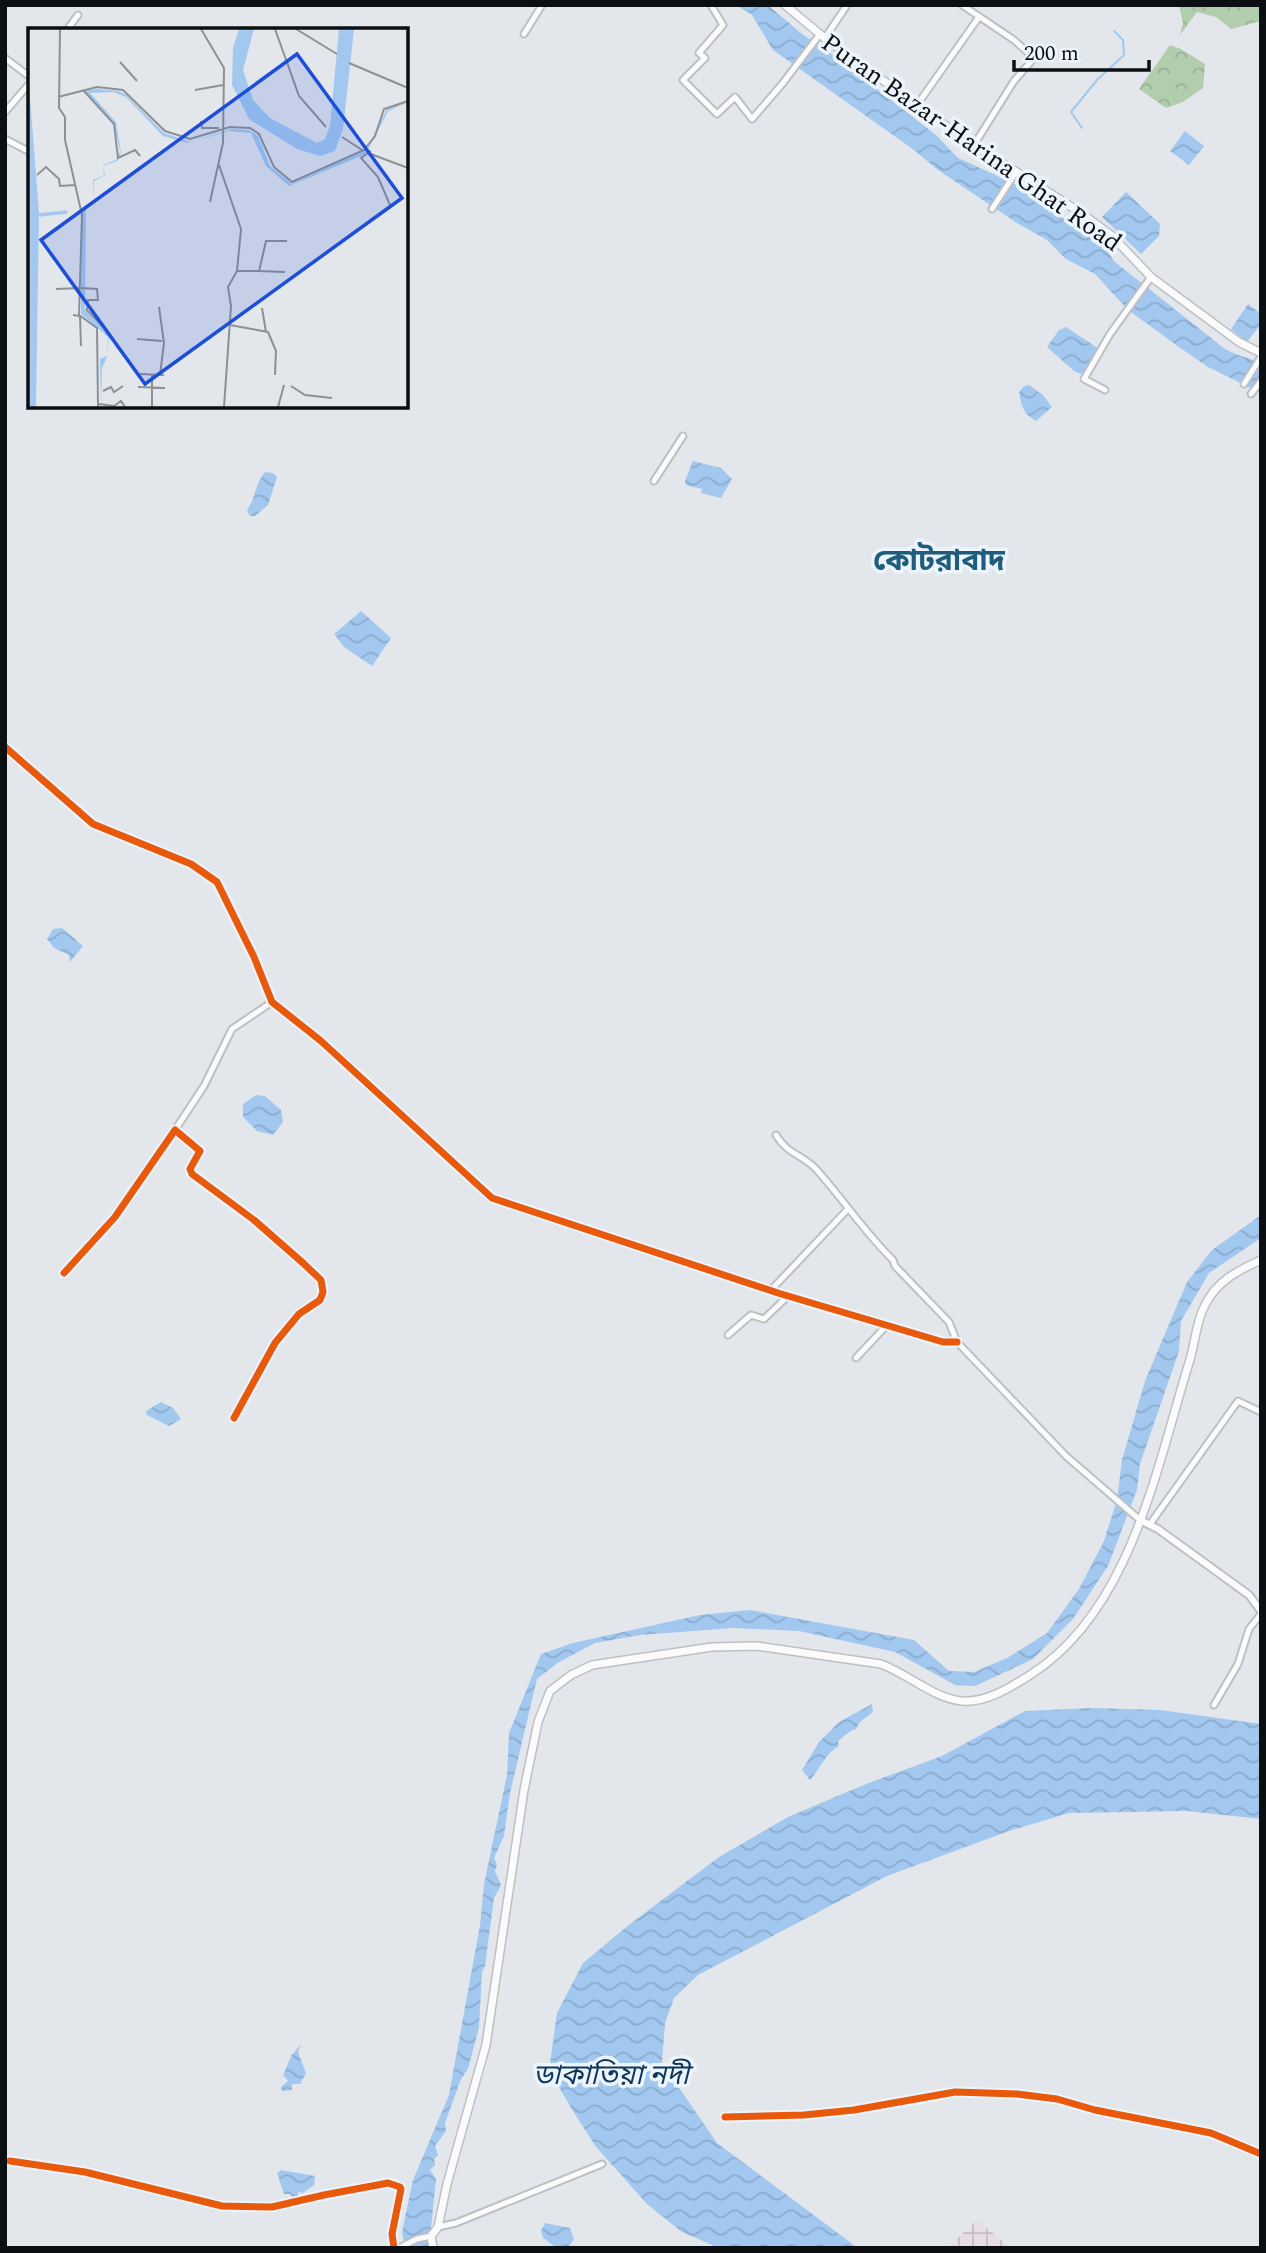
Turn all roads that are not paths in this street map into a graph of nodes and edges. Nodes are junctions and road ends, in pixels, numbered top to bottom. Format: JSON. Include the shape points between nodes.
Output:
{"nodes":[{"id":1,"x":542,"y":5,"type":"edge"},
{"id":2,"x":711,"y":5,"type":"edge"},
{"id":3,"x":785,"y":5,"type":"edge"},
{"id":4,"x":847,"y":5,"type":"edge"},
{"id":5,"x":962,"y":5,"type":"edge"},
{"id":6,"x":78,"y":15,"type":"dead end"},
{"id":7,"x":979,"y":17,"type":"junction"},
{"id":8,"x":68,"y":28,"type":"edge"},
{"id":9,"x":524,"y":34,"type":"dead end"},
{"id":10,"x":822,"y":36,"type":"junction"},
{"id":11,"x":1038,"y":50,"type":"dead end"},
{"id":12,"x":5,"y":58,"type":"edge"},
{"id":13,"x":1034,"y":58,"type":"junction"},
{"id":14,"x":28,"y":78,"type":"edge"},
{"id":15,"x":28,"y":83,"type":"edge"},
{"id":16,"x":917,"y":105,"type":"junction"},
{"id":17,"x":5,"y":112,"type":"edge"},
{"id":18,"x":5,"y":139,"type":"edge"},
{"id":19,"x":974,"y":145,"type":"junction"},
{"id":20,"x":28,"y":151,"type":"edge"},
{"id":21,"x":1016,"y":172,"type":"junction"},
{"id":22,"x":992,"y":209,"type":"dead end"},
{"id":23,"x":1151,"y":277,"type":"junction"},
{"id":24,"x":1261,"y":355,"type":"edge"},
{"id":25,"x":1261,"y":381,"type":"edge"},
{"id":26,"x":1244,"y":384,"type":"dead end"},
{"id":27,"x":1105,"y":390,"type":"dead end"},
{"id":28,"x":1251,"y":394,"type":"dead end"},
{"id":29,"x":683,"y":436,"type":"dead end"},
{"id":30,"x":654,"y":481,"type":"dead end"},
{"id":31,"x":5,"y":747,"type":"edge"},
{"id":32,"x":272,"y":1002,"type":"junction"},
{"id":33,"x":175,"y":1130,"type":"junction"},
{"id":34,"x":776,"y":1135,"type":"dead end"},
{"id":35,"x":847,"y":1210,"type":"junction"},
{"id":36,"x":1261,"y":1260,"type":"edge"},
{"id":37,"x":64,"y":1273,"type":"dead end"},
{"id":38,"x":772,"y":1289,"type":"junction"},
{"id":39,"x":788,"y":1296,"type":"junction"},
{"id":40,"x":887,"y":1325,"type":"junction"},
{"id":41,"x":727,"y":1335,"type":"dead end"},
{"id":42,"x":957,"y":1342,"type":"junction"},
{"id":43,"x":856,"y":1358,"type":"dead end"},
{"id":44,"x":1261,"y":1412,"type":"edge"},
{"id":45,"x":234,"y":1418,"type":"dead end"},
{"id":46,"x":1140,"y":1520,"type":"junction"},
{"id":47,"x":1150,"y":1524,"type":"junction"},
{"id":48,"x":1261,"y":1613,"type":"edge"},
{"id":49,"x":1214,"y":1705,"type":"dead end"},
{"id":50,"x":725,"y":2117,"type":"dead end"},
{"id":51,"x":1261,"y":2154,"type":"edge"},
{"id":52,"x":10,"y":2161,"type":"dead end"},
{"id":53,"x":601,"y":2164,"type":"dead end"},
{"id":54,"x":438,"y":2227,"type":"junction"},
{"id":55,"x":431,"y":2236,"type":"junction"},
{"id":56,"x":394,"y":2248,"type":"edge"},
{"id":57,"x":399,"y":2248,"type":"edge"},
{"id":58,"x":433,"y":2248,"type":"edge"}],
"edges":[{"from":1,"to":9,"type":"street"},
{"from":2,"to":10,"type":"street","via":[[723,25],[699,53],[705,58],[683,80],[717,114],[735,97],[752,119]]},
{"from":3,"to":10,"type":"main road","name":"Puran Bazar-Harina Ghat Road"},
{"from":4,"to":10,"type":"street"},
{"from":5,"to":7,"type":"street"},
{"from":6,"to":8,"type":"street"},
{"from":7,"to":13,"type":"street"},
{"from":7,"to":16,"type":"street"},
{"from":10,"to":16,"type":"main road","name":"Puran Bazar-Harina Ghat Road"},
{"from":11,"to":13,"type":"street"},
{"from":12,"to":14,"type":"street"},
{"from":13,"to":19,"type":"street","via":[[1014,80]]},
{"from":15,"to":17,"type":"street"},
{"from":16,"to":19,"type":"main road","name":"Puran Bazar-Harina Ghat Road"},
{"from":18,"to":20,"type":"street"},
{"from":19,"to":21,"type":"main road","name":"Puran Bazar-Harina Ghat Road"},
{"from":21,"to":22,"type":"street"},
{"from":21,"to":23,"type":"main road","name":"Puran Bazar-Harina Ghat Road","via":[[1111,235]]},
{"from":23,"to":24,"type":"main road","name":"Puran Bazar-Harina Ghat Road"},
{"from":23,"to":27,"type":"street","via":[[1084,379]]},
{"from":24,"to":26,"type":"street"},
{"from":25,"to":28,"type":"street"},
{"from":29,"to":30,"type":"street"},
{"from":31,"to":32,"type":"street","via":[[93,824],[191,864],[217,882]]},
{"from":32,"to":33,"type":"street","via":[[232,1029],[205,1086]]},
{"from":32,"to":38,"type":"street","via":[[492,1198]]},
{"from":33,"to":37,"type":"street","via":[[115,1217]]},
{"from":33,"to":45,"type":"street","via":[[200,1151],[190,1169],[196,1179],[254,1220],[320,1280],[323,1292],[275,1343]]},
{"from":34,"to":35,"type":"street","via":[[810,1163]]},
{"from":35,"to":38,"type":"street"},
{"from":35,"to":42,"type":"street","via":[[949,1322]]},
{"from":36,"to":46,"type":"main road","via":[[1224,1280],[1205,1305]]},
{"from":38,"to":39,"type":"street"},
{"from":39,"to":40,"type":"street"},
{"from":39,"to":41,"type":"street","via":[[764,1319],[751,1315]]},
{"from":40,"to":42,"type":"street"},
{"from":40,"to":43,"type":"street"},
{"from":42,"to":46,"type":"street","via":[[1066,1456]]},
{"from":44,"to":47,"type":"street","via":[[1238,1401]]},
{"from":46,"to":47,"type":"street"},
{"from":46,"to":54,"type":"main road","via":[[1123,1564],[1089,1621],[1036,1672],[983,1698],[967,1702],[943,1697],[881,1664],[757,1646],[712,1647],[592,1665],[550,1691],[538,1722],[524,1790],[486,2045]]},
{"from":47,"to":48,"type":"street","via":[[1249,1595]]},
{"from":48,"to":49,"type":"street"},
{"from":50,"to":51,"type":"street","via":[[854,2110],[955,2092],[1017,2094],[1211,2133]]},
{"from":52,"to":56,"type":"street","via":[[85,2172],[222,2206],[272,2207],[388,2183],[401,2189],[392,2234]]},
{"from":53,"to":54,"type":"street"},
{"from":54,"to":55,"type":"main road"},
{"from":55,"to":57,"type":"street"},
{"from":55,"to":58,"type":"main road"}]}
